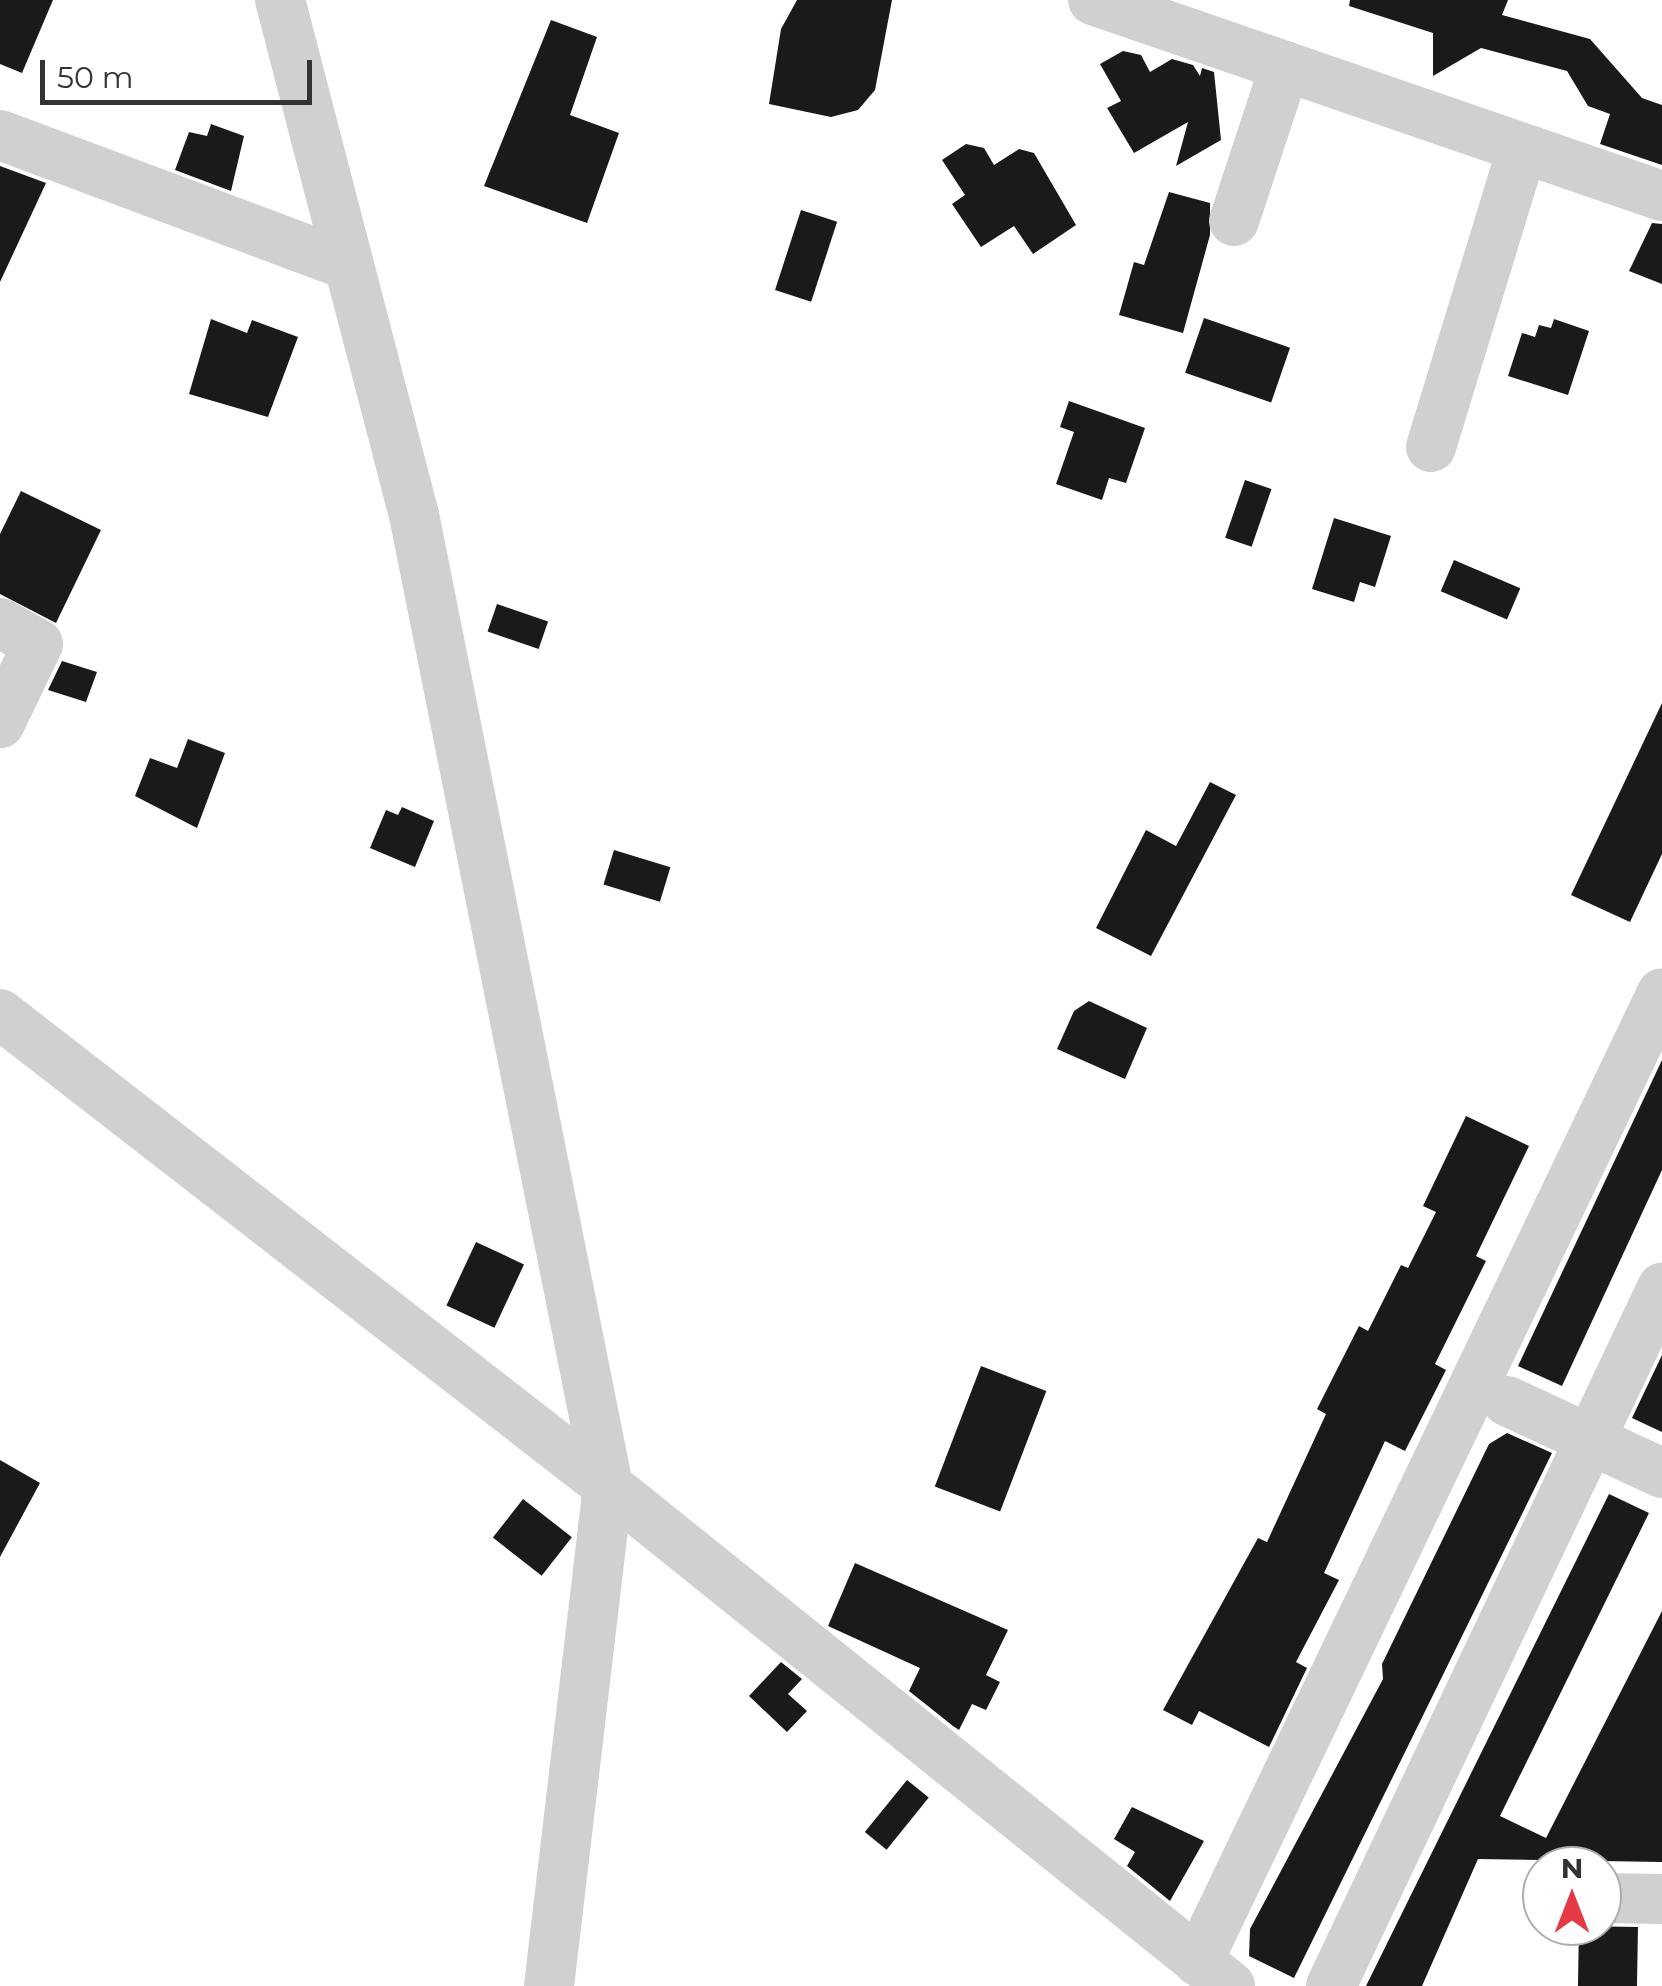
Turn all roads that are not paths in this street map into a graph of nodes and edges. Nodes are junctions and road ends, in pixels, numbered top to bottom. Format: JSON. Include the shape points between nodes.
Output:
{"nodes":[{"id":1,"x":280,"y":0,"type":"edge"},
{"id":2,"x":1093,"y":0,"type":"edge"},
{"id":3,"x":1285,"y":66,"type":"junction"},
{"id":4,"x":0,"y":135,"type":"edge"},
{"id":5,"x":1522,"y":149,"type":"junction"},
{"id":6,"x":1662,"y":196,"type":"edge"},
{"id":7,"x":1234,"y":221,"type":"dead end"},
{"id":8,"x":345,"y":264,"type":"junction"},
{"id":9,"x":1431,"y":447,"type":"dead end"},
{"id":10,"x":0,"y":623,"type":"edge"},
{"id":11,"x":0,"y":723,"type":"edge"},
{"id":12,"x":1662,"y":993,"type":"edge"},
{"id":13,"x":0,"y":1014,"type":"edge"},
{"id":14,"x":1662,"y":1288,"type":"edge"},
{"id":15,"x":1507,"y":1400,"type":"dead end"},
{"id":16,"x":1592,"y":1442,"type":"junction"},
{"id":17,"x":1662,"y":1473,"type":"edge"},
{"id":18,"x":608,"y":1486,"type":"junction"},
{"id":19,"x":1622,"y":1898,"type":"edge"},
{"id":20,"x":1662,"y":1899,"type":"edge"},
{"id":21,"x":1214,"y":1974,"type":"edge"},
{"id":22,"x":549,"y":1986,"type":"edge"},
{"id":23,"x":1332,"y":1986,"type":"edge"}],
"edges":[{"from":1,"to":8,"type":"street"},
{"from":2,"to":3,"type":"street"},
{"from":3,"to":5,"type":"street"},
{"from":3,"to":7,"type":"street"},
{"from":4,"to":8,"type":"street"},
{"from":5,"to":6,"type":"street"},
{"from":5,"to":9,"type":"street"},
{"from":8,"to":18,"type":"street","via":[[414,515]]},
{"from":10,"to":11,"type":"street","via":[[38,644]]},
{"from":12,"to":21,"type":"street"},
{"from":13,"to":18,"type":"street"},
{"from":14,"to":16,"type":"street"},
{"from":15,"to":16,"type":"street"},
{"from":16,"to":17,"type":"street"},
{"from":16,"to":23,"type":"street"},
{"from":18,"to":21,"type":"street"},
{"from":18,"to":22,"type":"street"},
{"from":19,"to":20,"type":"street"}]}
